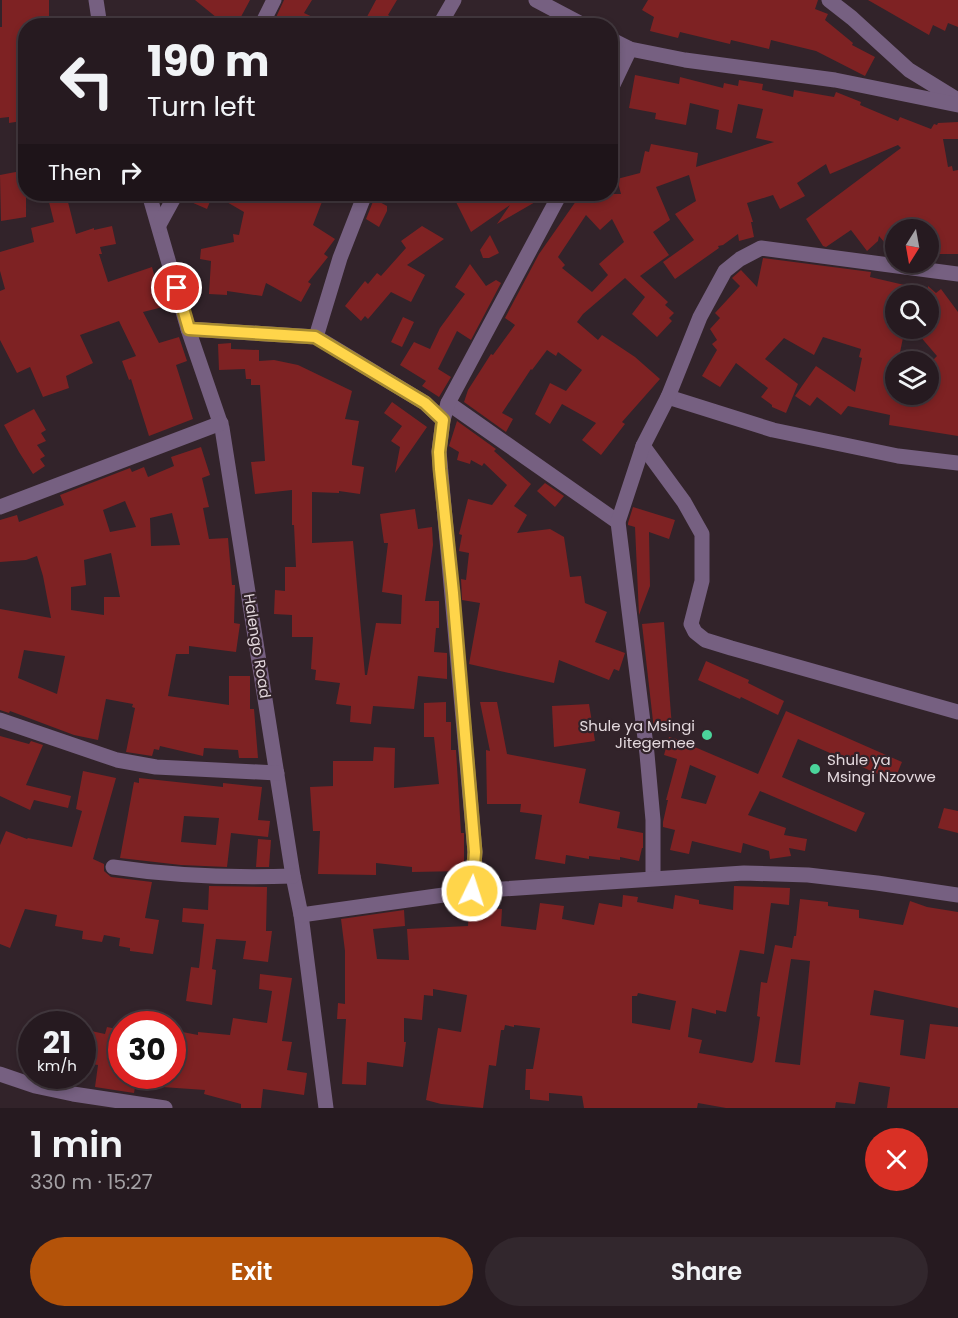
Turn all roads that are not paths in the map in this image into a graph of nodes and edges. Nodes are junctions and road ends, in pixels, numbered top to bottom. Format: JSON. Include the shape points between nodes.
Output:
{"nodes":[{"id":1,"x":96,"y":0,"type":"edge"},
{"id":2,"x":274,"y":0,"type":"edge"},
{"id":3,"x":454,"y":0,"type":"edge"},
{"id":4,"x":536,"y":0,"type":"edge"},
{"id":5,"x":829,"y":0,"type":"edge"},
{"id":6,"x":99,"y":18,"type":"edge"},
{"id":7,"x":265,"y":18,"type":"edge"},
{"id":8,"x":444,"y":18,"type":"edge"},
{"id":9,"x":570,"y":18,"type":"edge"},
{"id":10,"x":618,"y":43,"type":"edge"},
{"id":11,"x":630,"y":49,"type":"junction"},
{"id":12,"x":618,"y":74,"type":"edge"},
{"id":13,"x":958,"y":102,"type":"edge"},
{"id":14,"x":150,"y":201,"type":"edge"},
{"id":15,"x":172,"y":201,"type":"edge"},
{"id":16,"x":361,"y":201,"type":"edge"},
{"id":17,"x":556,"y":201,"type":"edge"},
{"id":18,"x":159,"y":225,"type":"junction"},
{"id":19,"x":958,"y":274,"type":"edge"},
{"id":20,"x":189,"y":329,"type":"junction"},
{"id":21,"x":315,"y":337,"type":"junction"},
{"id":22,"x":668,"y":397,"type":"junction"},
{"id":23,"x":448,"y":403,"type":"junction"},
{"id":24,"x":443,"y":420,"type":"junction"},
{"id":25,"x":220,"y":423,"type":"junction"},
{"id":26,"x":643,"y":446,"type":"junction"},
{"id":27,"x":958,"y":463,"type":"edge"},
{"id":28,"x":0,"y":507,"type":"edge"},
{"id":29,"x":618,"y":522,"type":"junction"},
{"id":30,"x":958,"y":712,"type":"edge"},
{"id":31,"x":0,"y":720,"type":"edge"},
{"id":32,"x":277,"y":773,"type":"junction"},
{"id":33,"x":113,"y":867,"type":"dead end"},
{"id":34,"x":293,"y":876,"type":"junction"},
{"id":35,"x":653,"y":878,"type":"junction"},
{"id":36,"x":472,"y":891,"type":"junction"},
{"id":37,"x":958,"y":895,"type":"edge"},
{"id":38,"x":301,"y":915,"type":"junction"},
{"id":39,"x":0,"y":1074,"type":"edge"},
{"id":40,"x":165,"y":1108,"type":"edge"},
{"id":41,"x":326,"y":1108,"type":"edge"}],
"edges":[{"from":1,"to":6,"type":"street"},
{"from":2,"to":7,"type":"street"},
{"from":3,"to":8,"type":"street"},
{"from":4,"to":9,"type":"street"},
{"from":5,"to":13,"type":"street","via":[[909,70]]},
{"from":10,"to":11,"type":"street"},
{"from":11,"to":12,"type":"street"},
{"from":11,"to":13,"type":"street"},
{"from":14,"to":18,"type":"street","name":"Halengo Road"},
{"from":15,"to":18,"type":"street"},
{"from":16,"to":21,"type":"street"},
{"from":17,"to":23,"type":"street"},
{"from":18,"to":20,"type":"street","name":"Halengo Road"},
{"from":19,"to":22,"type":"street","via":[[761,248],[726,271],[700,317]]},
{"from":20,"to":21,"type":"street"},
{"from":20,"to":25,"type":"street","name":"Halengo Road"},
{"from":21,"to":24,"type":"street","via":[[425,403]]},
{"from":22,"to":26,"type":"street"},
{"from":22,"to":27,"type":"street","via":[[773,430],[897,456]]},
{"from":23,"to":24,"type":"street"},
{"from":23,"to":29,"type":"street"},
{"from":24,"to":36,"type":"street","via":[[439,452],[475,852]]},
{"from":25,"to":28,"type":"street"},
{"from":25,"to":32,"type":"street","name":"Halengo Road"},
{"from":26,"to":29,"type":"street"},
{"from":26,"to":30,"type":"street","via":[[702,534],[702,581],[691,624],[695,632],[705,640],[731,648]]},
{"from":29,"to":35,"type":"street","via":[[647,754]]},
{"from":31,"to":32,"type":"street","via":[[117,760],[156,767]]},
{"from":32,"to":34,"type":"street","name":"Halengo Road"},
{"from":33,"to":34,"type":"street","via":[[165,874]]},
{"from":34,"to":38,"type":"street","name":"Halengo Road"},
{"from":35,"to":36,"type":"street"},
{"from":35,"to":37,"type":"street","via":[[744,873],[808,876]]},
{"from":36,"to":38,"type":"street"},
{"from":38,"to":41,"type":"street","name":"Halengo Road"},
{"from":39,"to":40,"type":"street","via":[[35,1086]]}]}
